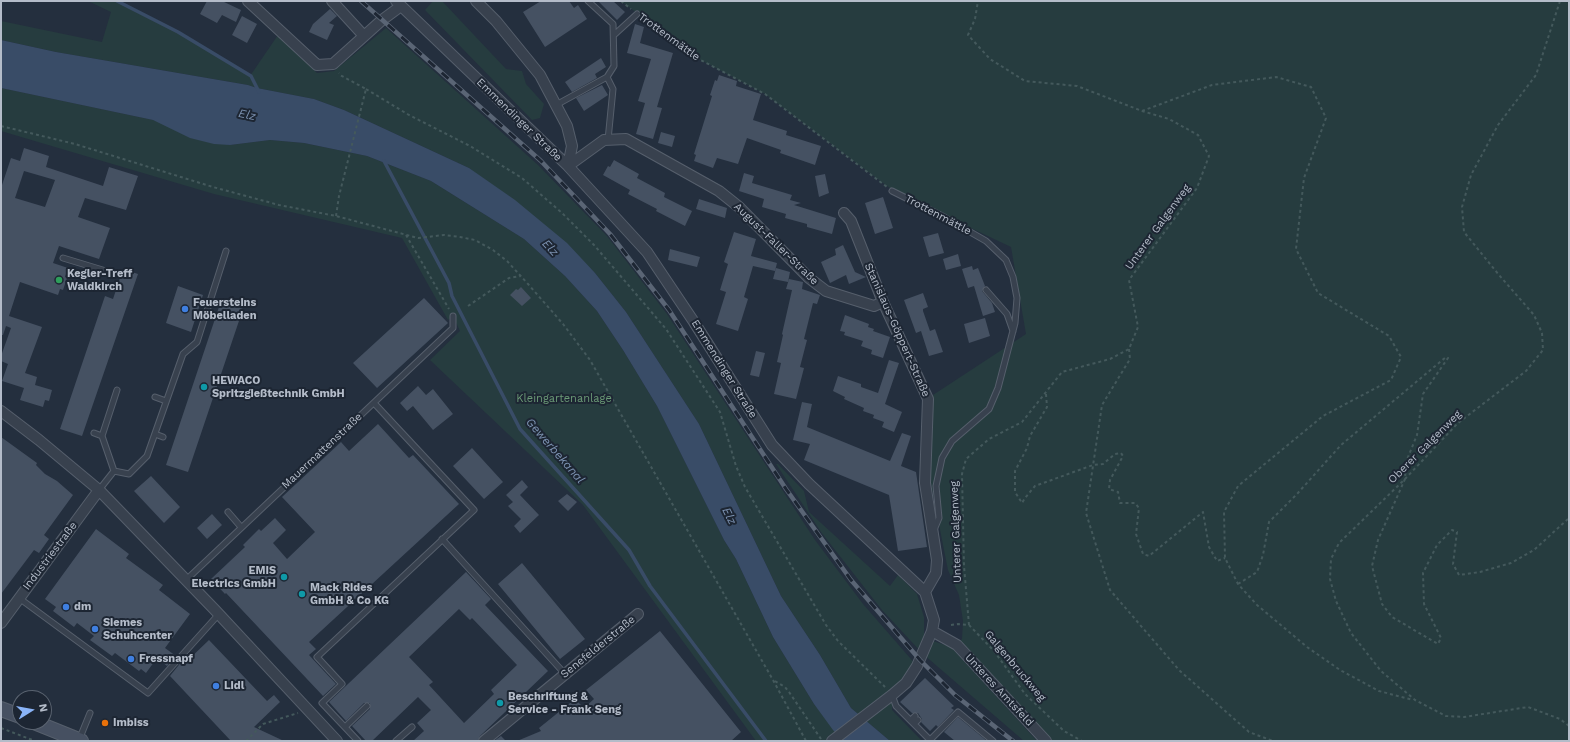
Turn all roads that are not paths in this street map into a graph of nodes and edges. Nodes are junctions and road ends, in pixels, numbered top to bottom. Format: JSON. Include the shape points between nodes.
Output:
{"nodes":[{"id":1,"x":248,"y":1,"type":"edge"},
{"id":2,"x":332,"y":1,"type":"edge"},
{"id":3,"x":476,"y":1,"type":"edge"},
{"id":4,"x":588,"y":1,"type":"edge"},
{"id":5,"x":399,"y":3,"type":"edge"},
{"id":6,"x":637,"y":14,"type":"road end"},
{"id":7,"x":614,"y":35,"type":"junction"},
{"id":8,"x":364,"y":36,"type":"junction"},
{"id":9,"x":607,"y":77,"type":"junction"},
{"id":10,"x":556,"y":105,"type":"junction"},
{"id":11,"x":608,"y":140,"type":"junction"},
{"id":12,"x":568,"y":166,"type":"junction"},
{"id":13,"x":892,"y":191,"type":"road end"},
{"id":14,"x":844,"y":213,"type":"dead end"},
{"id":15,"x":226,"y":251,"type":"dead end"},
{"id":16,"x":63,"y":258,"type":"dead end"},
{"id":17,"x":106,"y":271,"type":"dead end"},
{"id":18,"x":986,"y":290,"type":"dead end"},
{"id":19,"x":883,"y":302,"type":"junction"},
{"id":20,"x":453,"y":318,"type":"road end"},
{"id":21,"x":1013,"y":331,"type":"junction"},
{"id":22,"x":117,"y":390,"type":"dead end"},
{"id":23,"x":155,"y":397,"type":"dead end"},
{"id":24,"x":166,"y":401,"type":"junction"},
{"id":25,"x":374,"y":403,"type":"junction"},
{"id":26,"x":1,"y":411,"type":"edge"},
{"id":27,"x":94,"y":433,"type":"dead end"},
{"id":28,"x":155,"y":434,"type":"junction"},
{"id":29,"x":102,"y":436,"type":"junction"},
{"id":30,"x":162,"y":437,"type":"dead end"},
{"id":31,"x":114,"y":471,"type":"junction"},
{"id":32,"x":99,"y":490,"type":"junction"},
{"id":33,"x":228,"y":512,"type":"dead end"},
{"id":34,"x":241,"y":527,"type":"junction"},
{"id":35,"x":933,"y":533,"type":"junction"},
{"id":36,"x":442,"y":539,"type":"junction"},
{"id":37,"x":186,"y":580,"type":"junction"},
{"id":38,"x":925,"y":592,"type":"junction"},
{"id":39,"x":19,"y":598,"type":"junction"},
{"id":40,"x":219,"y":614,"type":"junction"},
{"id":41,"x":638,"y":614,"type":"dead end"},
{"id":42,"x":1,"y":623,"type":"edge"},
{"id":43,"x":932,"y":631,"type":"junction"},
{"id":44,"x":565,"y":674,"type":"junction"},
{"id":45,"x":890,"y":696,"type":"junction"},
{"id":46,"x":367,"y":706,"type":"dead end"},
{"id":47,"x":1,"y":708,"type":"edge"},
{"id":48,"x":12,"y":713,"type":"edge"},
{"id":49,"x":90,"y":713,"type":"dead end"},
{"id":50,"x":917,"y":718,"type":"dead end"},
{"id":51,"x":912,"y":722,"type":"junction"},
{"id":52,"x":345,"y":727,"type":"junction"},
{"id":53,"x":412,"y":727,"type":"dead end"},
{"id":54,"x":52,"y":729,"type":"edge"},
{"id":55,"x":80,"y":741,"type":"edge"},
{"id":56,"x":337,"y":741,"type":"edge"},
{"id":57,"x":358,"y":741,"type":"edge"},
{"id":58,"x":396,"y":741,"type":"edge"},
{"id":59,"x":484,"y":741,"type":"edge"},
{"id":60,"x":832,"y":741,"type":"edge"},
{"id":61,"x":994,"y":741,"type":"edge"},
{"id":62,"x":1046,"y":741,"type":"edge"}],
"edges":[{"from":1,"to":8,"type":"street","via":[[317,65],[333,64]]},
{"from":2,"to":8,"type":"street"},
{"from":3,"to":10,"type":"street","via":[[496,20],[540,75]]},
{"from":4,"to":7,"type":"lane","via":[[614,24]]},
{"from":5,"to":8,"type":"street"},
{"from":5,"to":12,"type":"street","name":"Emmendinger Straße"},
{"from":6,"to":7,"type":"lane"},
{"from":7,"to":9,"type":"lane","via":[[614,66]]},
{"from":9,"to":10,"type":"lane"},
{"from":9,"to":11,"type":"lane","via":[[613,89]]},
{"from":10,"to":12,"type":"street","via":[[567,126],[572,146]]},
{"from":11,"to":12,"type":"street","name":"August-Faller-Straße","via":[[604,140]]},
{"from":11,"to":19,"type":"street","name":"August-Faller-Straße","via":[[626,139],[719,191],[739,207],[809,278],[826,291],[874,306]]},
{"from":12,"to":38,"type":"street","name":"Emmendinger Straße","via":[[647,252],[772,445],[809,484]]},
{"from":13,"to":21,"type":"lane","name":"Trottenmättle","via":[[986,241],[1006,260],[1017,298]]},
{"from":14,"to":19,"type":"street","name":"Stanislaus-Göppert-Straße","via":[[851,221]]},
{"from":15,"to":24,"type":"lane","via":[[197,342],[183,354]]},
{"from":16,"to":17,"type":"lane"},
{"from":18,"to":21,"type":"lane","via":[[1007,314]]},
{"from":19,"to":35,"type":"street","name":"Stanislaus-Göppert-Straße","via":[[928,399],[926,483]]},
{"from":20,"to":25,"type":"lane","name":"Mauermattenstraße","via":[[453,328]]},
{"from":21,"to":35,"type":"lane","name":"Trottenmättle","via":[[998,388],[989,409],[952,441],[942,458],[936,486],[939,518]]},
{"from":22,"to":29,"type":"lane"},
{"from":23,"to":24,"type":"lane"},
{"from":24,"to":28,"type":"lane"},
{"from":25,"to":34,"type":"lane","name":"Mauermattenstraße"},
{"from":25,"to":36,"type":"lane","via":[[474,510]]},
{"from":26,"to":32,"type":"street"},
{"from":27,"to":29,"type":"lane"},
{"from":28,"to":30,"type":"lane"},
{"from":28,"to":31,"type":"lane","via":[[147,456],[129,474]]},
{"from":29,"to":31,"type":"lane"},
{"from":31,"to":32,"type":"lane"},
{"from":32,"to":37,"type":"street"},
{"from":32,"to":39,"type":"street","name":"Industriestraße"},
{"from":33,"to":34,"type":"lane"},
{"from":34,"to":37,"type":"lane","name":"Mauermattenstraße"},
{"from":35,"to":38,"type":"street","name":"Stanislaus-Göppert-Straße","via":[[936,573]]},
{"from":36,"to":44,"type":"lane"},
{"from":36,"to":52,"type":"lane","via":[[317,657],[342,684],[322,702]]},
{"from":37,"to":40,"type":"street"},
{"from":38,"to":43,"type":"street","name":"Emmendinger Straße","via":[[934,620]]},
{"from":39,"to":40,"type":"lane","via":[[148,693],[187,646]]},
{"from":39,"to":42,"type":"street","name":"Industriestraße"},
{"from":40,"to":56,"type":"street"},
{"from":41,"to":44,"type":"street","name":"Senefelderstraße"},
{"from":43,"to":45,"type":"street","name":"Emmendinger Straße","via":[[917,666],[906,683]]},
{"from":43,"to":62,"type":"street","name":"Unteres Amtsfeld","via":[[957,645]]},
{"from":44,"to":59,"type":"street","name":"Senefelderstraße"},
{"from":45,"to":51,"type":"lane"},
{"from":45,"to":60,"type":"street","name":"Emmendinger Straße"},
{"from":46,"to":52,"type":"lane"},
{"from":47,"to":48,"type":"street"},
{"from":49,"to":55,"type":"lane"},
{"from":50,"to":51,"type":"lane"},
{"from":51,"to":61,"type":"lane","via":[[930,740],[958,712]]},
{"from":52,"to":57,"type":"lane"},
{"from":53,"to":58,"type":"lane"},
{"from":54,"to":55,"type":"street"}]}
